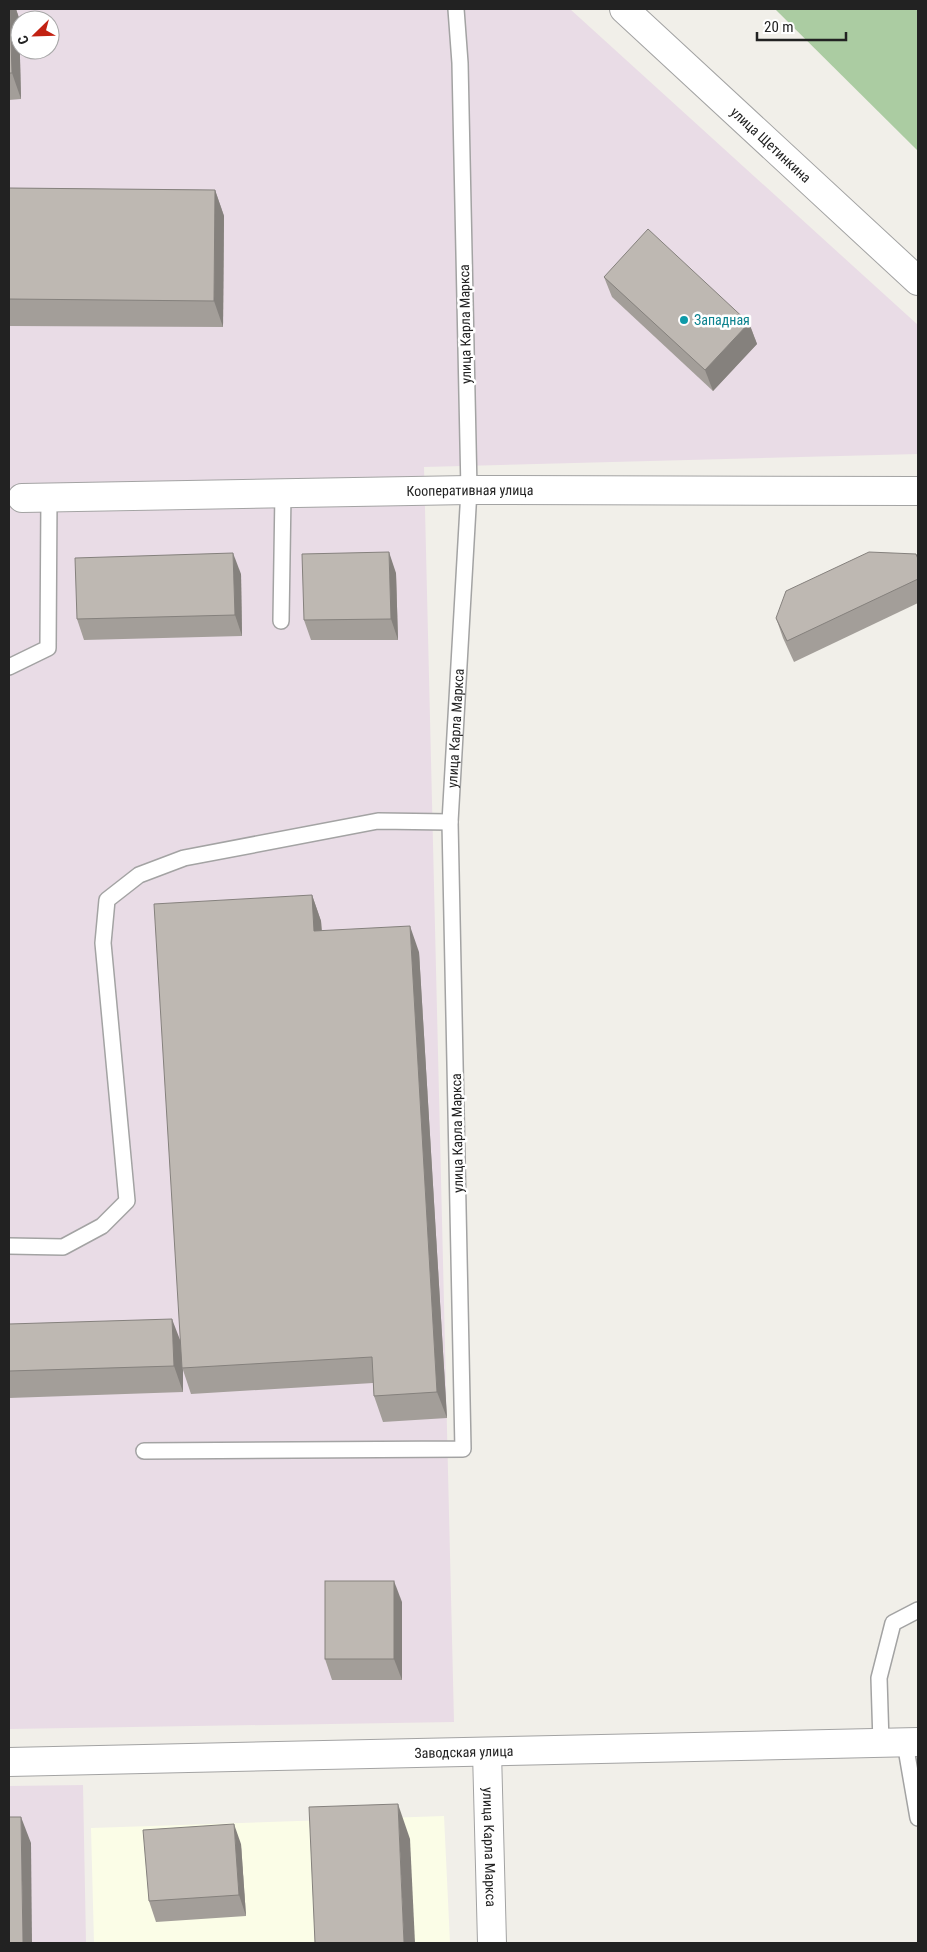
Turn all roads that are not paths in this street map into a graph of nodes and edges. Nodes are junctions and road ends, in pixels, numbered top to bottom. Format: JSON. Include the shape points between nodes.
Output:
{"nodes":[{"id":1,"x":456,"y":9,"type":"edge"},
{"id":2,"x":624,"y":9,"type":"edge"},
{"id":3,"x":918,"y":281,"type":"edge"},
{"id":4,"x":469,"y":490,"type":"junction"},
{"id":5,"x":918,"y":491,"type":"edge"},
{"id":6,"x":283,"y":494,"type":"junction"},
{"id":7,"x":22,"y":498,"type":"dead end"},
{"id":8,"x":49,"y":498,"type":"junction"},
{"id":9,"x":281,"y":621,"type":"dead end"},
{"id":10,"x":9,"y":667,"type":"edge"},
{"id":11,"x":450,"y":822,"type":"junction"},
{"id":12,"x":9,"y":1246,"type":"edge"},
{"id":13,"x":144,"y":1451,"type":"dead end"},
{"id":14,"x":918,"y":1610,"type":"edge"},
{"id":15,"x":901,"y":1743,"type":"edge"},
{"id":16,"x":487,"y":1752,"type":"junction"},
{"id":17,"x":9,"y":1762,"type":"edge"},
{"id":18,"x":918,"y":1818,"type":"edge"},
{"id":19,"x":492,"y":1943,"type":"edge"}],
"edges":[{"from":1,"to":4,"type":"lane","name":"улица Карла Маркса","via":[[460,63]]},
{"from":2,"to":3,"type":"street","name":"улица Щетинкина"},
{"from":4,"to":5,"type":"street","name":"Кооперативная улица"},
{"from":4,"to":6,"type":"street","name":"Кооперативная улица"},
{"from":4,"to":11,"type":"lane","name":"улица Карла Маркса"},
{"from":6,"to":8,"type":"street","name":"Кооперативная улица"},
{"from":6,"to":9,"type":"lane"},
{"from":7,"to":8,"type":"street","name":"Кооперативная улица"},
{"from":8,"to":10,"type":"lane","via":[[48,648]]},
{"from":11,"to":12,"type":"lane","via":[[378,821],[184,858],[139,875],[107,900],[103,943],[127,1201],[102,1226],[62,1246]]},
{"from":11,"to":13,"type":"lane","name":"улица Карла Маркса","via":[[463,1449]]},
{"from":14,"to":15,"type":"lane","via":[[893,1623],[879,1678]]},
{"from":15,"to":16,"type":"street","name":"Заводская улица"},
{"from":15,"to":18,"type":"lane"},
{"from":16,"to":17,"type":"street","name":"Заводская улица"},
{"from":16,"to":19,"type":"street","name":"улица Карла Маркса"}]}
